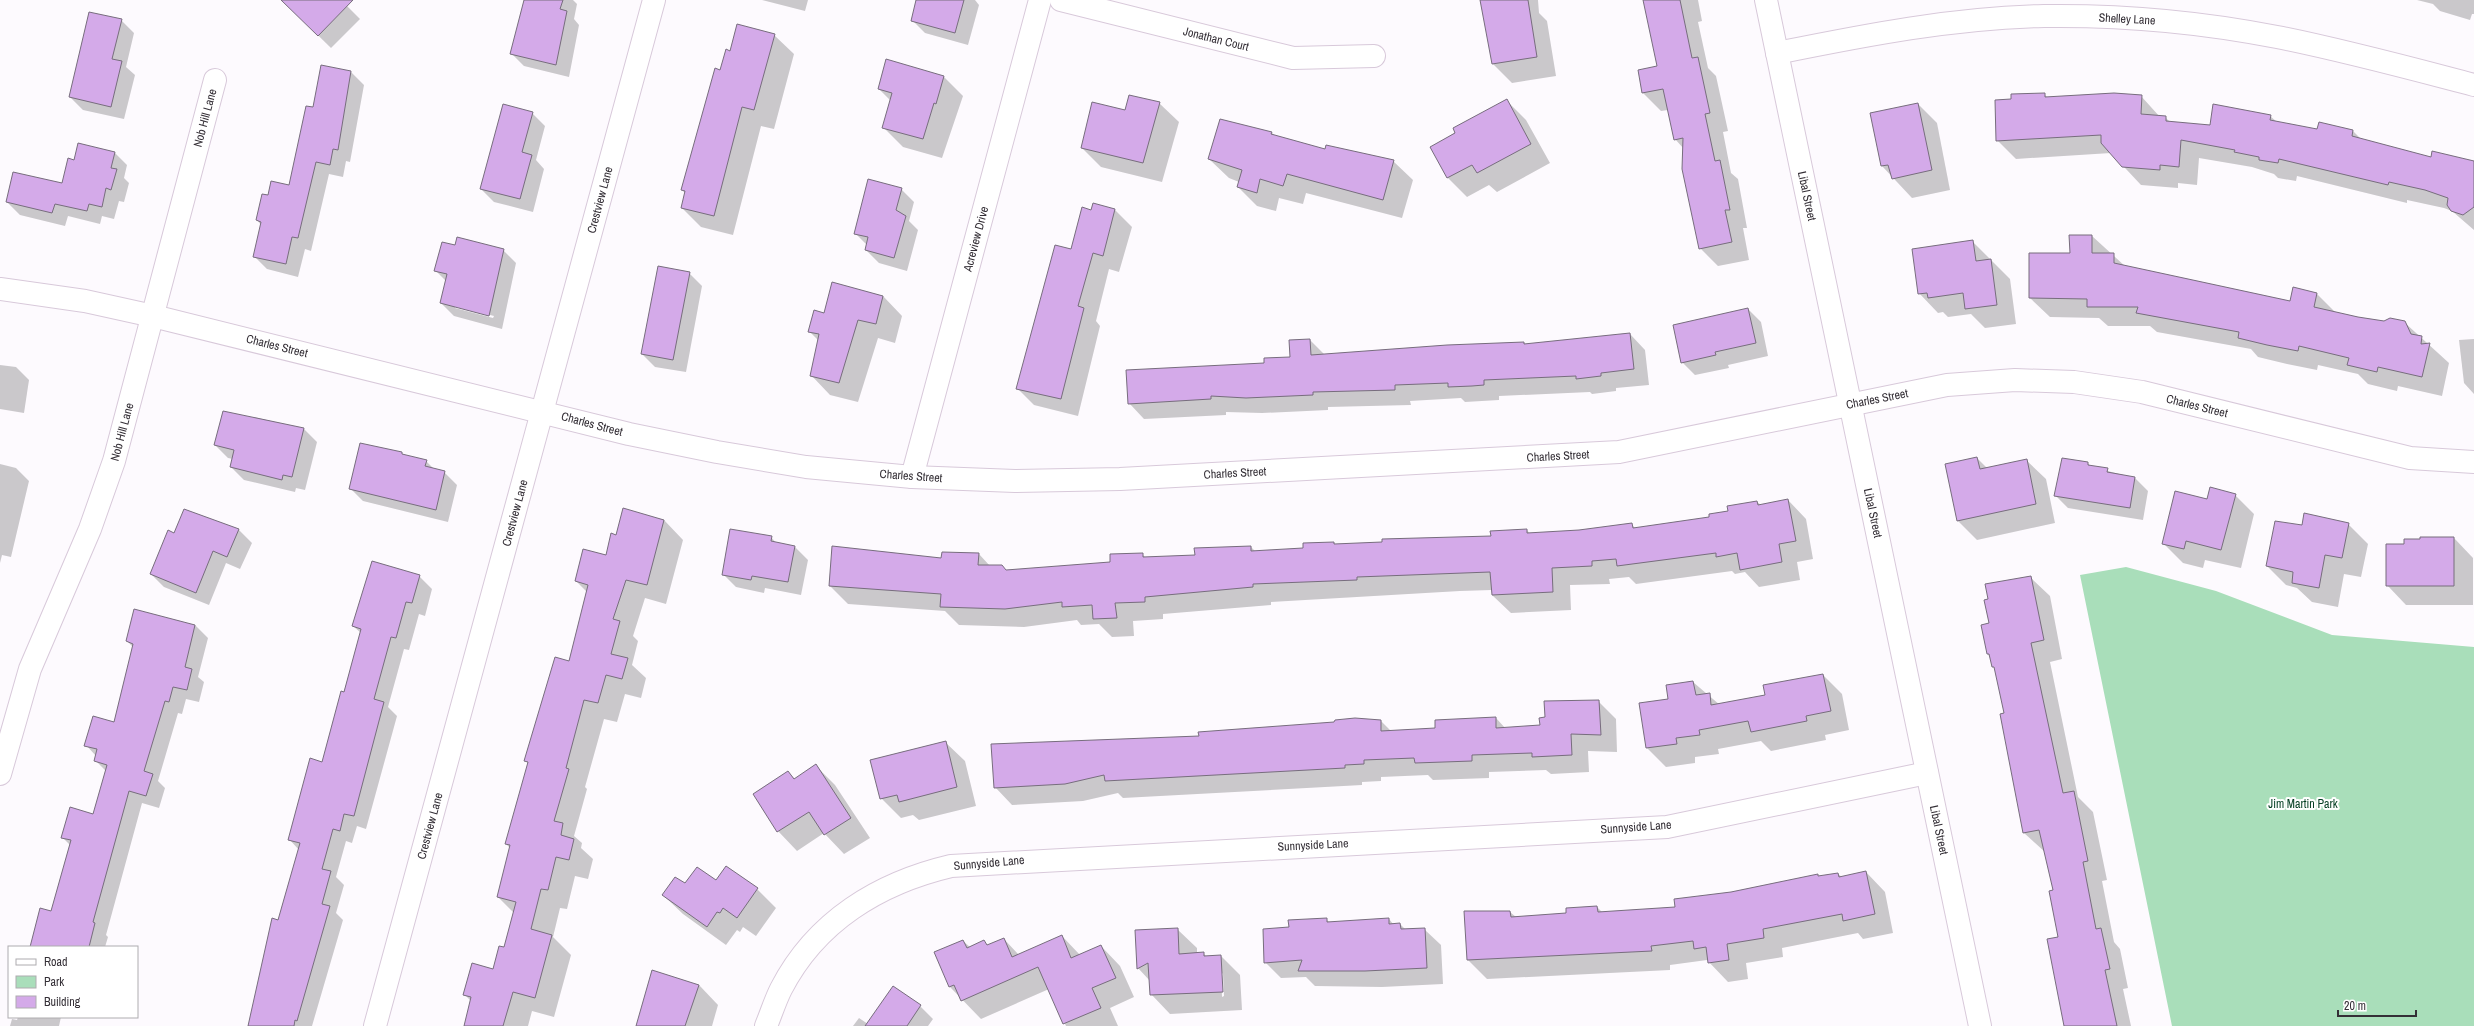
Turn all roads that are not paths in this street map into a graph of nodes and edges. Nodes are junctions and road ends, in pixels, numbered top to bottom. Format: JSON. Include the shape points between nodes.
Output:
{"nodes":[{"id":1,"x":654,"y":0,"type":"edge"},
{"id":2,"x":1040,"y":0,"type":"edge"},
{"id":3,"x":1060,"y":0,"type":"edge"},
{"id":4,"x":1766,"y":0,"type":"edge"},
{"id":5,"x":1777,"y":53,"type":"junction"},
{"id":6,"x":1374,"y":56,"type":"dead end"},
{"id":7,"x":215,"y":80,"type":"dead end"},
{"id":8,"x":2474,"y":85,"type":"edge"},
{"id":9,"x":0,"y":289,"type":"edge"},
{"id":10,"x":153,"y":316,"type":"junction"},
{"id":11,"x":1850,"y":404,"type":"junction"},
{"id":12,"x":543,"y":411,"type":"junction"},
{"id":13,"x":2474,"y":462,"type":"edge"},
{"id":14,"x":912,"y":477,"type":"junction"},
{"id":15,"x":1927,"y":773,"type":"junction"},
{"id":16,"x":0,"y":774,"type":"edge"},
{"id":17,"x":375,"y":1026,"type":"edge"},
{"id":18,"x":766,"y":1026,"type":"edge"},
{"id":19,"x":1980,"y":1026,"type":"edge"}],
"edges":[{"from":1,"to":12,"type":"street","name":"Crestview Lane"},
{"from":2,"to":14,"type":"street","name":"Acreview Drive"},
{"from":3,"to":6,"type":"street","name":"Jonathan Court","via":[[1293,58]]},
{"from":4,"to":5,"type":"street","name":"Libal Street"},
{"from":5,"to":8,"type":"street","name":"Shelley Lane","via":[[1890,30],[1967,20],[2044,16],[2122,18],[2200,25],[2276,37]]},
{"from":5,"to":11,"type":"street","name":"Libal Street"},
{"from":7,"to":10,"type":"street","name":"Nob Hill Lane"},
{"from":9,"to":10,"type":"street","name":"Charles Street","via":[[85,301]]},
{"from":10,"to":12,"type":"street","name":"Charles Street"},
{"from":10,"to":16,"type":"street","name":"Nob Hill Lane","via":[[114,461],[90,529],[30,669]]},
{"from":11,"to":13,"type":"street","name":"Charles Street","via":[[1947,385],[2015,380],[2074,382],[2142,392],[2410,458]]},
{"from":11,"to":14,"type":"street","name":"Charles Street","via":[[1619,452],[1120,479],[1015,481]]},
{"from":11,"to":15,"type":"street","name":"Libal Street"},
{"from":12,"to":14,"type":"street","name":"Charles Street","via":[[629,434],[717,452],[806,467]]},
{"from":12,"to":17,"type":"street","name":"Crestview Lane"},
{"from":15,"to":18,"type":"street","name":"Sunnyside Lane","via":[[1667,827],[951,866],[919,874],[885,888],[856,905],[828,928],[801,957],[781,989]]},
{"from":15,"to":19,"type":"street","name":"Libal Street"}]}
